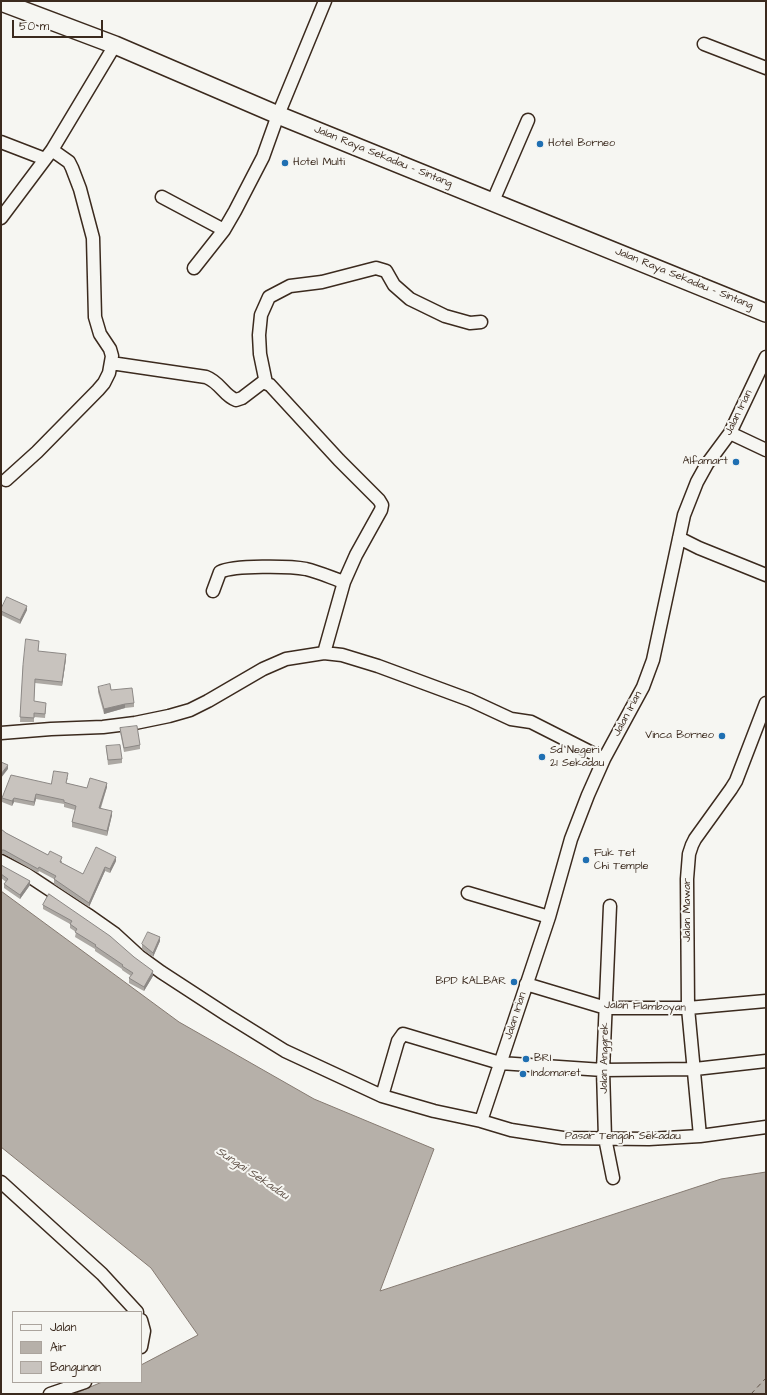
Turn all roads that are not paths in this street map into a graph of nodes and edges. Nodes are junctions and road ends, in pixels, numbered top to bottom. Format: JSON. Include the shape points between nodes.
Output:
{"nodes":[{"id":1,"x":325,"y":1,"type":"edge"},
{"id":2,"x":1,"y":2,"type":"edge"},
{"id":3,"x":704,"y":44,"type":"dead end"},
{"id":4,"x":115,"y":45,"type":"junction"},
{"id":5,"x":766,"y":68,"type":"edge"},
{"id":6,"x":278,"y":115,"type":"junction"},
{"id":7,"x":528,"y":120,"type":"dead end"},
{"id":8,"x":1,"y":142,"type":"edge"},
{"id":9,"x":48,"y":155,"type":"junction"},
{"id":10,"x":162,"y":197,"type":"dead end"},
{"id":11,"x":493,"y":201,"type":"junction"},
{"id":12,"x":1,"y":218,"type":"edge"},
{"id":13,"x":224,"y":230,"type":"junction"},
{"id":14,"x":194,"y":268,"type":"dead end"},
{"id":15,"x":766,"y":313,"type":"edge"},
{"id":16,"x":481,"y":322,"type":"dead end"},
{"id":17,"x":766,"y":357,"type":"edge"},
{"id":18,"x":111,"y":363,"type":"junction"},
{"id":19,"x":266,"y":382,"type":"junction"},
{"id":20,"x":730,"y":433,"type":"junction"},
{"id":21,"x":766,"y":450,"type":"edge"},
{"id":22,"x":6,"y":480,"type":"dead end"},
{"id":23,"x":679,"y":538,"type":"junction"},
{"id":24,"x":766,"y":575,"type":"edge"},
{"id":25,"x":344,"y":582,"type":"junction"},
{"id":26,"x":213,"y":591,"type":"dead end"},
{"id":27,"x":324,"y":653,"type":"junction"},
{"id":28,"x":766,"y":704,"type":"edge"},
{"id":29,"x":1,"y":733,"type":"edge"},
{"id":30,"x":604,"y":759,"type":"junction"},
{"id":31,"x":1,"y":861,"type":"edge"},
{"id":32,"x":468,"y":893,"type":"dead end"},
{"id":33,"x":610,"y":906,"type":"dead end"},
{"id":34,"x":549,"y":917,"type":"junction"},
{"id":35,"x":526,"y":984,"type":"junction"},
{"id":36,"x":766,"y":1001,"type":"edge"},
{"id":37,"x":606,"y":1008,"type":"junction"},
{"id":38,"x":688,"y":1008,"type":"junction"},
{"id":39,"x":766,"y":1061,"type":"edge"},
{"id":40,"x":500,"y":1063,"type":"junction"},
{"id":41,"x":694,"y":1069,"type":"junction"},
{"id":42,"x":603,"y":1070,"type":"junction"},
{"id":43,"x":382,"y":1096,"type":"junction"},
{"id":44,"x":481,"y":1121,"type":"junction"},
{"id":45,"x":766,"y":1127,"type":"edge"},
{"id":46,"x":700,"y":1136,"type":"junction"},
{"id":47,"x":605,"y":1138,"type":"junction"},
{"id":48,"x":612,"y":1178,"type":"dead end"},
{"id":49,"x":1,"y":1182,"type":"edge"},
{"id":50,"x":136,"y":1311,"type":"edge"},
{"id":51,"x":142,"y":1324,"type":"edge"},
{"id":52,"x":142,"y":1342,"type":"edge"},
{"id":53,"x":82,"y":1383,"type":"edge"},
{"id":54,"x":50,"y":1394,"type":"edge"}],
"edges":[{"from":1,"to":6,"type":"street"},
{"from":2,"to":4,"type":"highway","name":"Jalan Raya Sekadau - Sintang"},
{"from":3,"to":5,"type":"street"},
{"from":4,"to":6,"type":"highway","name":"Jalan Raya Sekadau - Sintang"},
{"from":4,"to":9,"type":"street"},
{"from":6,"to":11,"type":"highway","name":"Jalan Raya Sekadau - Sintang"},
{"from":6,"to":13,"type":"street","via":[[263,158]]},
{"from":7,"to":11,"type":"street"},
{"from":8,"to":9,"type":"street"},
{"from":9,"to":12,"type":"street"},
{"from":9,"to":18,"type":"street","via":[[69,162],[81,194],[93,238],[95,317],[100,334],[110,349]]},
{"from":10,"to":13,"type":"street"},
{"from":11,"to":15,"type":"highway","name":"Jalan Raya Sekadau - Sintang"},
{"from":13,"to":14,"type":"street"},
{"from":16,"to":19,"type":"street","via":[[445,316],[410,300],[394,286],[386,271],[376,268],[322,282],[290,286],[269,297],[261,315],[260,354]]},
{"from":17,"to":20,"type":"street","name":"Jalan Irian"},
{"from":18,"to":19,"type":"street","via":[[206,377],[236,400],[258,384]]},
{"from":18,"to":22,"type":"street","via":[[109,373],[98,390]]},
{"from":19,"to":25,"type":"street","via":[[382,505]]},
{"from":20,"to":21,"type":"street"},
{"from":20,"to":23,"type":"street","name":"Jalan Irian","via":[[697,482],[684,515]]},
{"from":23,"to":24,"type":"street"},
{"from":23,"to":30,"type":"street","name":"Jalan Irian","via":[[649,673]]},
{"from":25,"to":26,"type":"street","via":[[301,569],[241,568],[220,572]]},
{"from":25,"to":27,"type":"street"},
{"from":27,"to":29,"type":"street","via":[[280,662],[190,710],[170,716],[103,727]]},
{"from":27,"to":30,"type":"street","via":[[342,655],[378,666],[470,700],[511,719],[531,722]]},
{"from":28,"to":38,"type":"street","name":"Jalan Mawar","via":[[732,789],[692,845],[688,879]]},
{"from":30,"to":34,"type":"street","name":"Jalan Irian","via":[[571,839]]},
{"from":31,"to":43,"type":"street","name":"Pasar Tengah Sekadau","via":[[88,914],[144,960],[190,992],[285,1051]]},
{"from":32,"to":34,"type":"street"},
{"from":33,"to":37,"type":"street","name":"Jalan Anggrek"},
{"from":34,"to":35,"type":"street","name":"Jalan Irian"},
{"from":35,"to":37,"type":"street","name":"Jalan Flamboyan"},
{"from":35,"to":40,"type":"street","name":"Jalan Irian"},
{"from":36,"to":38,"type":"street","name":"Jalan Flamboyan"},
{"from":37,"to":38,"type":"street","name":"Jalan Flamboyan"},
{"from":37,"to":42,"type":"street","name":"Jalan Anggrek"},
{"from":38,"to":41,"type":"street","name":"Jalan Mawar"},
{"from":39,"to":41,"type":"street"},
{"from":40,"to":42,"type":"street"},
{"from":40,"to":43,"type":"street","via":[[403,1034],[398,1040]]},
{"from":40,"to":44,"type":"street","name":"Jalan Irian"},
{"from":41,"to":42,"type":"street"},
{"from":41,"to":46,"type":"street","name":"Jalan Mawar"},
{"from":42,"to":47,"type":"street","name":"Jalan Anggrek"},
{"from":43,"to":44,"type":"street","name":"Pasar Tengah Sekadau"},
{"from":44,"to":47,"type":"street","name":"Pasar Tengah Sekadau","via":[[511,1130],[563,1138]]},
{"from":45,"to":46,"type":"street","name":"Pasar Tengah Sekadau"},
{"from":46,"to":47,"type":"street","name":"Pasar Tengah Sekadau"},
{"from":47,"to":48,"type":"street","name":"Jalan Anggrek"},
{"from":49,"to":50,"type":"street","via":[[102,1274]]},
{"from":51,"to":52,"type":"street"},
{"from":53,"to":54,"type":"street"}]}
